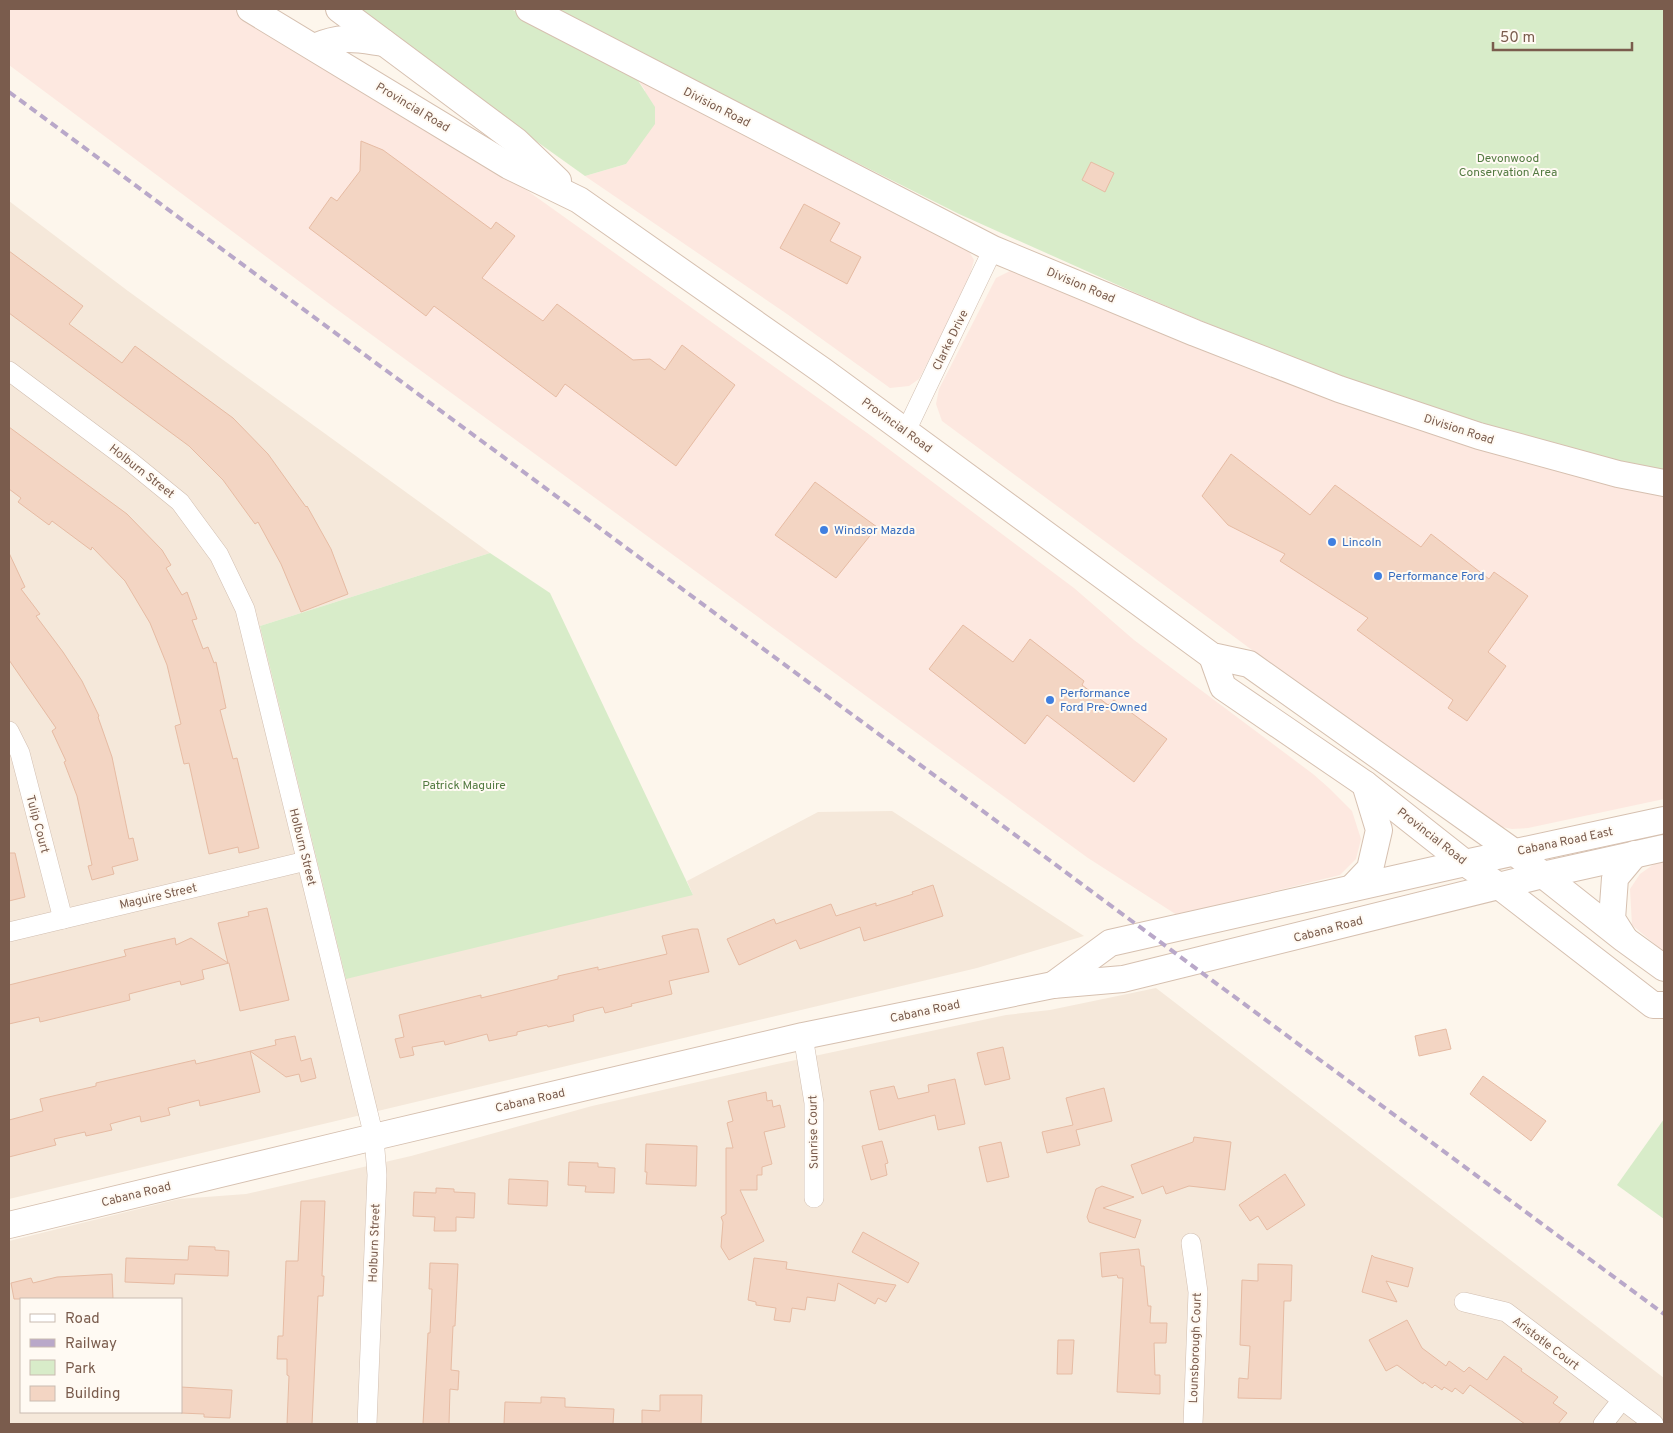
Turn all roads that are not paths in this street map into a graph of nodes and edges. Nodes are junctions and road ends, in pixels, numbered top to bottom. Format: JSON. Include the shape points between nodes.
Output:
{"nodes":[{"id":1,"x":250,"y":9,"type":"edge"},
{"id":2,"x":340,"y":9,"type":"edge"},
{"id":3,"x":529,"y":9,"type":"edge"},
{"id":4,"x":387,"y":43,"type":"junction"},
{"id":5,"x":314,"y":47,"type":"junction"},
{"id":6,"x":579,"y":200,"type":"junction"},
{"id":7,"x":993,"y":249,"type":"junction"},
{"id":8,"x":9,"y":371,"type":"edge"},
{"id":9,"x":906,"y":431,"type":"junction"},
{"id":10,"x":1664,"y":483,"type":"edge"},
{"id":11,"x":1212,"y":656,"type":"junction"},
{"id":12,"x":9,"y":731,"type":"edge"},
{"id":13,"x":1365,"y":784,"type":"junction"},
{"id":14,"x":1664,"y":820,"type":"edge"},
{"id":15,"x":1664,"y":848,"type":"edge"},
{"id":16,"x":1514,"y":852,"type":"junction"},
{"id":17,"x":1635,"y":854,"type":"junction"},
{"id":18,"x":306,"y":861,"type":"junction"},
{"id":19,"x":1465,"y":863,"type":"junction"},
{"id":20,"x":1543,"y":875,"type":"junction"},
{"id":21,"x":1499,"y":886,"type":"junction"},
{"id":22,"x":1352,"y":888,"type":"junction"},
{"id":23,"x":63,"y":919,"type":"junction"},
{"id":24,"x":9,"y":932,"type":"edge"},
{"id":25,"x":1624,"y":939,"type":"junction"},
{"id":26,"x":1664,"y":968,"type":"edge"},
{"id":27,"x":1053,"y":985,"type":"junction"},
{"id":28,"x":1664,"y":1005,"type":"edge"},
{"id":29,"x":803,"y":1036,"type":"junction"},
{"id":30,"x":374,"y":1136,"type":"junction"},
{"id":31,"x":814,"y":1198,"type":"dead end"},
{"id":32,"x":9,"y":1224,"type":"edge"},
{"id":33,"x":1191,"y":1243,"type":"dead end"},
{"id":34,"x":1464,"y":1302,"type":"dead end"},
{"id":35,"x":1621,"y":1401,"type":"junction"},
{"id":36,"x":367,"y":1424,"type":"edge"},
{"id":37,"x":1192,"y":1424,"type":"edge"},
{"id":38,"x":1603,"y":1424,"type":"edge"},
{"id":39,"x":1654,"y":1424,"type":"edge"}],
"edges":[{"from":1,"to":5,"type":"main road","name":"Provincial Road"},
{"from":2,"to":4,"type":"main road","name":"Provincial Road"},
{"from":3,"to":7,"type":"main road","name":"Division Road"},
{"from":4,"to":5,"type":"main road","via":[[341,38]]},
{"from":4,"to":6,"type":"main road","name":"Provincial Road","via":[[516,141]]},
{"from":5,"to":6,"type":"main road","name":"Provincial Road","via":[[509,166]]},
{"from":6,"to":9,"type":"main road","name":"Provincial Road"},
{"from":7,"to":9,"type":"street","name":"Clarke Drive"},
{"from":7,"to":10,"type":"main road","name":"Division Road","via":[[1339,389],[1479,436],[1618,474]]},
{"from":8,"to":18,"type":"street","name":"Holburn Street","via":[[180,502],[218,556],[245,609]]},
{"from":9,"to":11,"type":"main road","name":"Provincial Road"},
{"from":11,"to":13,"type":"main road","name":"Provincial Road","via":[[1223,687]]},
{"from":11,"to":16,"type":"main road","name":"Provincial Road","via":[[1249,664]]},
{"from":12,"to":23,"type":"street","name":"Tulip Court","via":[[20,753]]},
{"from":13,"to":19,"type":"main road","name":"Provincial Road"},
{"from":13,"to":22,"type":"main road","via":[[1379,830],[1370,869]]},
{"from":14,"to":16,"type":"main road","name":"Cabana Road East"},
{"from":15,"to":17,"type":"main road"},
{"from":16,"to":19,"type":"main road","name":"Cabana Road East"},
{"from":16,"to":20,"type":"main road","name":"Provincial Road"},
{"from":17,"to":20,"type":"main road"},
{"from":17,"to":25,"type":"main road","via":[[1615,878],[1612,918]]},
{"from":18,"to":23,"type":"street","name":"Maguire Street"},
{"from":18,"to":30,"type":"street","name":"Holburn Street"},
{"from":19,"to":21,"type":"main road","name":"Provincial Road"},
{"from":19,"to":22,"type":"main road","name":"Cabana Road"},
{"from":20,"to":21,"type":"main road","name":"Cabana Road"},
{"from":20,"to":25,"type":"main road","name":"Provincial Road"},
{"from":21,"to":27,"type":"main road","name":"Cabana Road","via":[[1123,979]]},
{"from":21,"to":28,"type":"main road","name":"Provincial Road","via":[[1653,1005]]},
{"from":22,"to":27,"type":"main road","name":"Cabana Road","via":[[1110,943]]},
{"from":23,"to":24,"type":"street","name":"Maguire Street"},
{"from":25,"to":26,"type":"main road","name":"Provincial Road"},
{"from":27,"to":29,"type":"main road","name":"Cabana Road"},
{"from":29,"to":30,"type":"main road","name":"Cabana Road"},
{"from":29,"to":31,"type":"street","name":"Sunrise Court","via":[[814,1103]]},
{"from":30,"to":32,"type":"main road","name":"Cabana Road"},
{"from":30,"to":36,"type":"street","name":"Holburn Street","via":[[377,1175]]},
{"from":33,"to":37,"type":"street","name":"Lounsborough Court","via":[[1198,1292]]},
{"from":34,"to":35,"type":"street","name":"Aristotle Court","via":[[1506,1312]]},
{"from":35,"to":38,"type":"street"},
{"from":35,"to":39,"type":"street","name":"Aristotle Court"}]}
